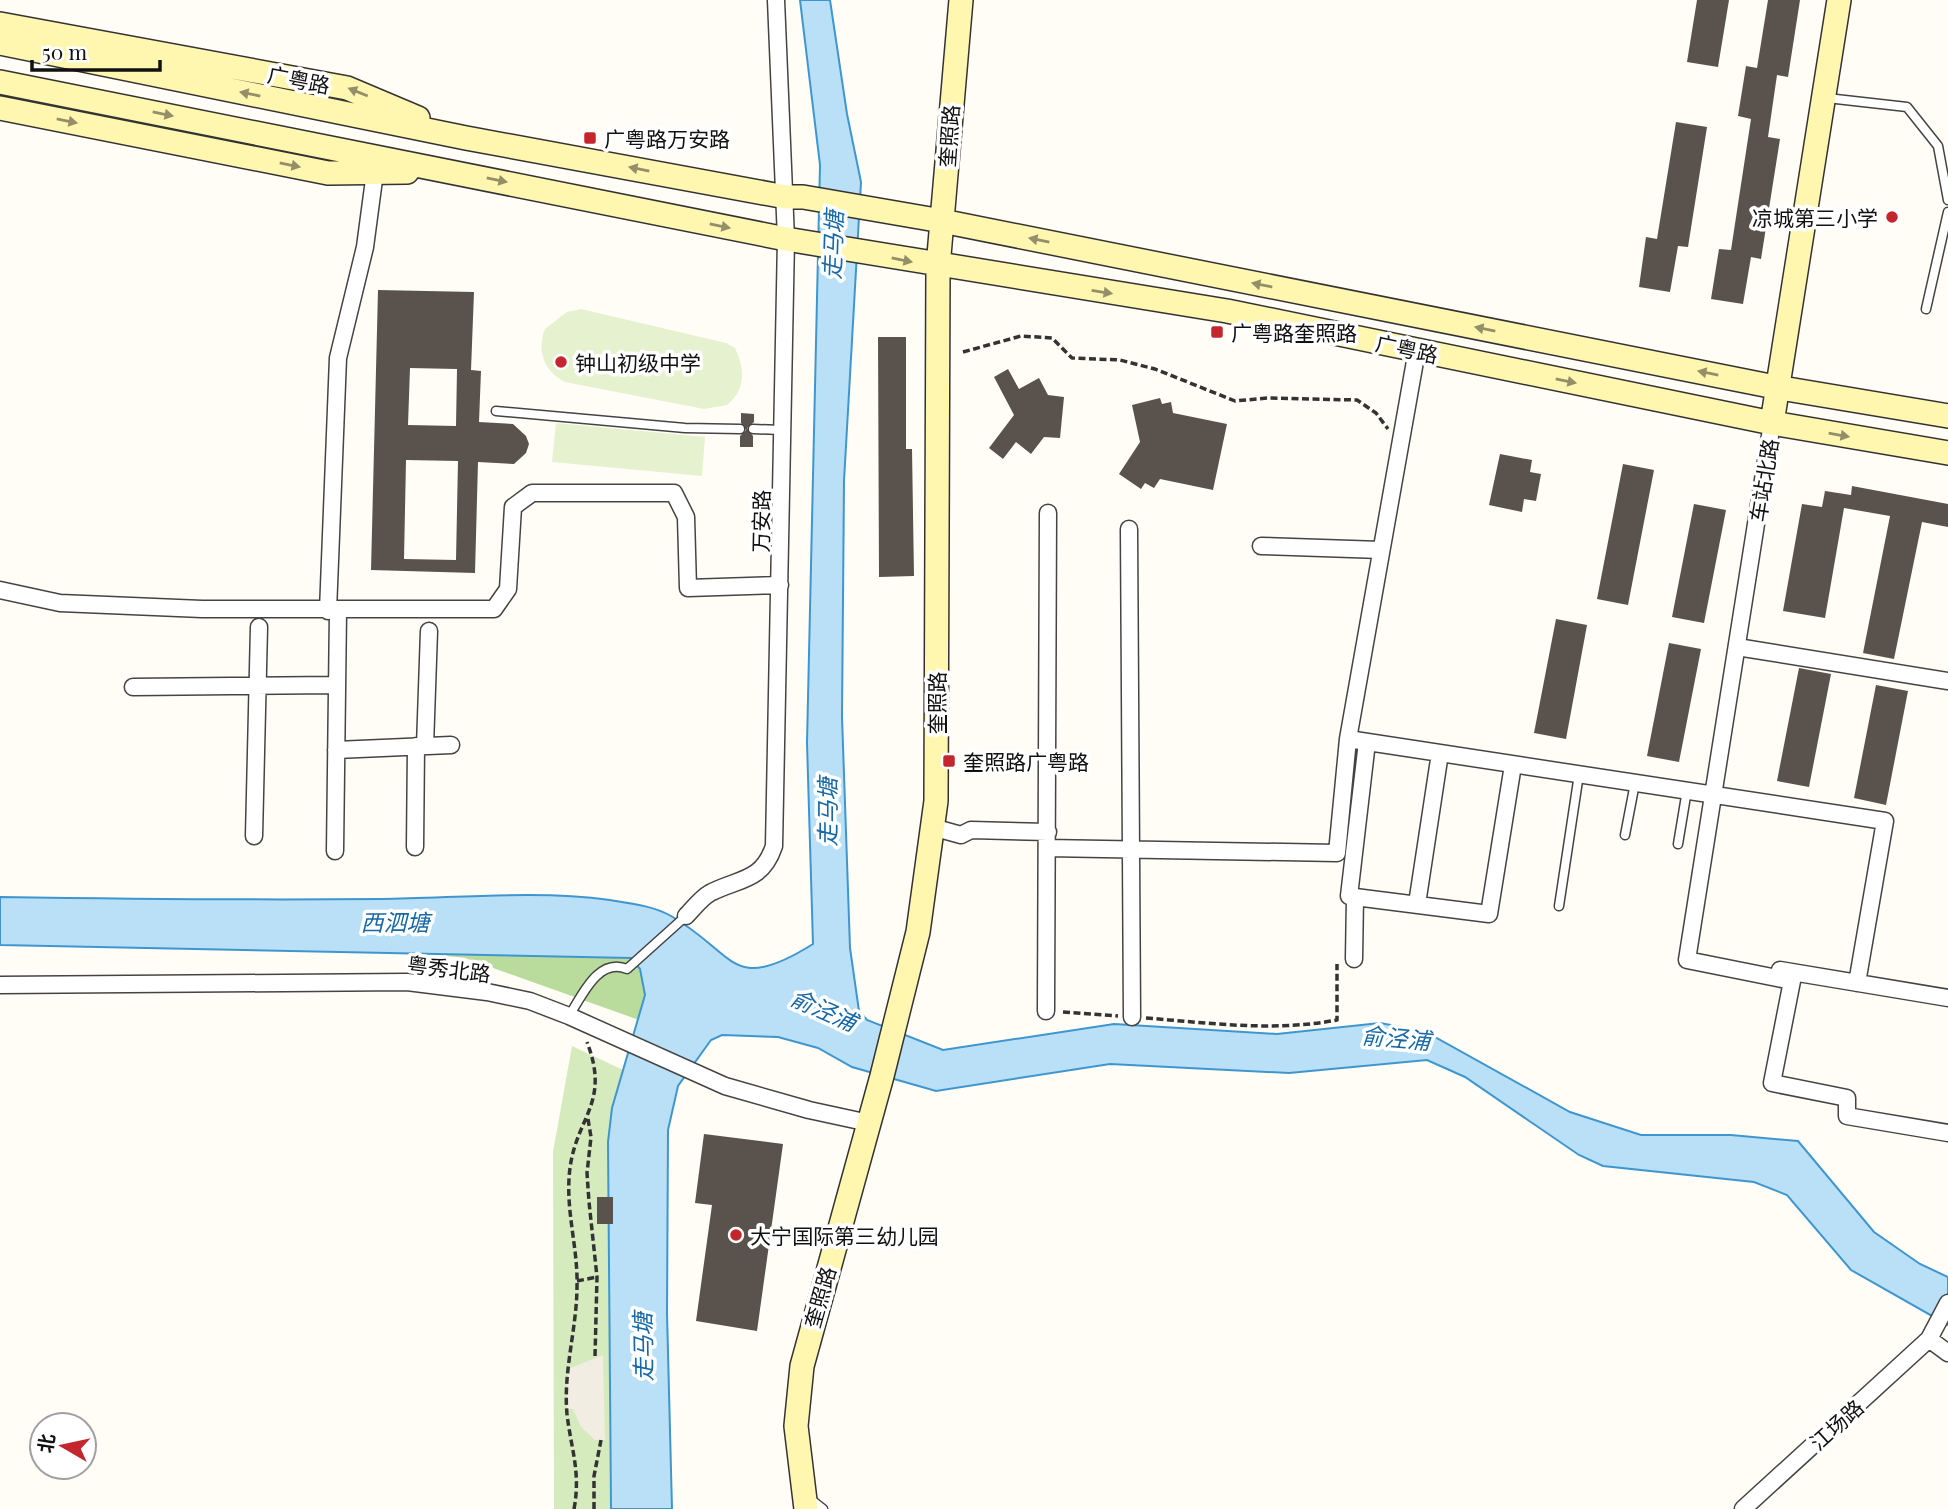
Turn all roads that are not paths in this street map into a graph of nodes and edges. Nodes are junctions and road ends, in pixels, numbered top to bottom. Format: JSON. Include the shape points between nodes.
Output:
{"nodes":[{"id":1,"x":776,"y":0,"type":"edge"},
{"id":2,"x":961,"y":0,"type":"edge"},
{"id":3,"x":1839,"y":0,"type":"edge"},
{"id":4,"x":0,"y":24,"type":"edge"},
{"id":5,"x":0,"y":43,"type":"edge"},
{"id":6,"x":0,"y":82,"type":"edge"},
{"id":7,"x":1824,"y":98,"type":"junction"},
{"id":8,"x":0,"y":108,"type":"edge"},
{"id":9,"x":466,"y":138,"type":"junction"},
{"id":10,"x":375,"y":172,"type":"junction"},
{"id":11,"x":460,"y":172,"type":"junction"},
{"id":12,"x":794,"y":197,"type":"junction"},
{"id":13,"x":1948,"y":200,"type":"edge"},
{"id":14,"x":1948,"y":212,"type":"edge"},
{"id":15,"x":942,"y":221,"type":"junction"},
{"id":16,"x":795,"y":240,"type":"junction"},
{"id":17,"x":938,"y":267,"type":"junction"},
{"id":18,"x":1926,"y":309,"type":"dead end"},
{"id":19,"x":1417,"y":350,"type":"junction"},
{"id":20,"x":1775,"y":387,"type":"junction"},
{"id":21,"x":496,"y":411,"type":"dead end"},
{"id":22,"x":1948,"y":416,"type":"edge"},
{"id":23,"x":1772,"y":424,"type":"junction"},
{"id":24,"x":740,"y":429,"type":"dead end"},
{"id":25,"x":753,"y":429,"type":"dead end"},
{"id":26,"x":782,"y":430,"type":"junction"},
{"id":27,"x":1948,"y":453,"type":"edge"},
{"id":28,"x":1048,"y":513,"type":"dead end"},
{"id":29,"x":1129,"y":529,"type":"dead end"},
{"id":30,"x":1261,"y":546,"type":"dead end"},
{"id":31,"x":1381,"y":550,"type":"junction"},
{"id":32,"x":780,"y":585,"type":"junction"},
{"id":33,"x":0,"y":590,"type":"edge"},
{"id":34,"x":333,"y":611,"type":"junction"},
{"id":35,"x":259,"y":627,"type":"dead end"},
{"id":36,"x":429,"y":631,"type":"dead end"},
{"id":37,"x":1737,"y":647,"type":"junction"},
{"id":38,"x":1948,"y":681,"type":"edge"},
{"id":39,"x":336,"y":685,"type":"junction"},
{"id":40,"x":133,"y":687,"type":"dead end"},
{"id":41,"x":258,"y":687,"type":"junction"},
{"id":42,"x":1348,"y":739,"type":"junction"},
{"id":43,"x":1367,"y":742,"type":"junction"},
{"id":44,"x":451,"y":745,"type":"dead end"},
{"id":45,"x":421,"y":746,"type":"junction"},
{"id":46,"x":336,"y":750,"type":"junction"},
{"id":47,"x":1440,"y":753,"type":"junction"},
{"id":48,"x":1513,"y":765,"type":"junction"},
{"id":49,"x":1579,"y":774,"type":"junction"},
{"id":50,"x":1635,"y":783,"type":"junction"},
{"id":51,"x":1687,"y":790,"type":"junction"},
{"id":52,"x":1713,"y":794,"type":"junction"},
{"id":53,"x":932,"y":827,"type":"junction"},
{"id":54,"x":1625,"y":835,"type":"dead end"},
{"id":55,"x":254,"y":836,"type":"dead end"},
{"id":56,"x":1047,"y":840,"type":"junction"},
{"id":57,"x":1678,"y":844,"type":"dead end"},
{"id":58,"x":415,"y":847,"type":"dead end"},
{"id":59,"x":1132,"y":850,"type":"junction"},
{"id":60,"x":335,"y":851,"type":"dead end"},
{"id":61,"x":1355,"y":897,"type":"junction"},
{"id":62,"x":1417,"y":904,"type":"junction"},
{"id":63,"x":1559,"y":906,"type":"dead end"},
{"id":64,"x":686,"y":916,"type":"joint"},
{"id":65,"x":1688,"y":957,"type":"junction"},
{"id":66,"x":1354,"y":959,"type":"dead end"},
{"id":67,"x":1857,"y":983,"type":"junction"},
{"id":68,"x":0,"y":985,"type":"edge"},
{"id":69,"x":1948,"y":999,"type":"edge"},
{"id":70,"x":1046,"y":1010,"type":"road end"},
{"id":71,"x":1132,"y":1017,"type":"road end"},
{"id":72,"x":574,"y":1018,"type":"junction"},
{"id":73,"x":869,"y":1123,"type":"junction"},
{"id":74,"x":1948,"y":1133,"type":"edge"},
{"id":75,"x":1948,"y":1303,"type":"edge"},
{"id":76,"x":1929,"y":1339,"type":"junction"},
{"id":77,"x":1948,"y":1353,"type":"edge"},
{"id":78,"x":812,"y":1506,"type":"edge"},
{"id":79,"x":1743,"y":1509,"type":"edge"}],
"edges":[{"from":1,"to":12,"type":"street","name":"万安路"},
{"from":2,"to":15,"type":"main road","name":"奎照路"},
{"from":3,"to":7,"type":"main road","name":"车站北路"},
{"from":9,"to":4,"type":"main road","name":"广粤路","one_way":true,"via":[[347,88]]},
{"from":9,"to":5,"type":"main road","name":"广粤路","one_way":true},
{"from":6,"to":11,"type":"main road","one_way":true},
{"from":7,"to":13,"type":"lane","via":[[1907,107],[1938,146]]},
{"from":7,"to":20,"type":"main road","name":"车站北路"},
{"from":8,"to":10,"type":"main road","one_way":true,"via":[[328,173]]},
{"from":12,"to":9,"type":"main road","name":"广粤路","one_way":true},
{"from":10,"to":11,"type":"main road"},
{"from":10,"to":34,"type":"street","via":[[365,247],[338,358]]},
{"from":11,"to":16,"type":"main road","one_way":true},
{"from":12,"to":15,"type":"main road","name":"广粤路"},
{"from":12,"to":16,"type":"street","name":"万安路"},
{"from":14,"to":18,"type":"lane"},
{"from":15,"to":17,"type":"main road","name":"奎照路"},
{"from":20,"to":15,"type":"main road","name":"广粤路","one_way":true},
{"from":16,"to":17,"type":"main road","name":"广粤路","one_way":true},
{"from":16,"to":26,"type":"street","name":"万安路"},
{"from":17,"to":19,"type":"main road","name":"广粤路","one_way":true,"via":[[1227,312]]},
{"from":17,"to":53,"type":"main road","name":"奎照路","via":[[936,801]]},
{"from":19,"to":23,"type":"main road","name":"广粤路","one_way":true},
{"from":19,"to":31,"type":"street"},
{"from":20,"to":22,"type":"main road","name":"广粤路"},
{"from":20,"to":23,"type":"main road","name":"车站北路"},
{"from":21,"to":24,"type":"lane"},
{"from":23,"to":27,"type":"main road","name":"广粤路","one_way":true},
{"from":23,"to":37,"type":"street","name":"车站北路"},
{"from":25,"to":26,"type":"lane"},
{"from":26,"to":32,"type":"street","name":"万安路"},
{"from":28,"to":56,"type":"street"},
{"from":29,"to":59,"type":"street"},
{"from":30,"to":31,"type":"street"},
{"from":31,"to":42,"type":"street"},
{"from":32,"to":34,"type":"street","via":[[688,588],[686,517],[674,494],[532,493],[513,507],[508,589],[494,609]]},
{"from":32,"to":64,"type":"street","name":"万安路","via":[[774,846],[759,871],[710,894]]},
{"from":33,"to":34,"type":"street","via":[[60,603]]},
{"from":34,"to":39,"type":"street"},
{"from":35,"to":41,"type":"street"},
{"from":36,"to":45,"type":"street"},
{"from":37,"to":38,"type":"street"},
{"from":37,"to":52,"type":"street","name":"车站北路"},
{"from":39,"to":41,"type":"street"},
{"from":39,"to":46,"type":"street"},
{"from":40,"to":41,"type":"street"},
{"from":41,"to":55,"type":"street"},
{"from":42,"to":43,"type":"street"},
{"from":42,"to":59,"type":"street","via":[[1337,853]]},
{"from":43,"to":47,"type":"street"},
{"from":43,"to":61,"type":"street","via":[[1349,897]]},
{"from":44,"to":45,"type":"street"},
{"from":45,"to":46,"type":"street"},
{"from":45,"to":58,"type":"street"},
{"from":46,"to":60,"type":"street"},
{"from":47,"to":48,"type":"street"},
{"from":47,"to":62,"type":"street"},
{"from":48,"to":49,"type":"street"},
{"from":48,"to":62,"type":"street","via":[[1489,914]]},
{"from":49,"to":50,"type":"street"},
{"from":49,"to":63,"type":"lane"},
{"from":50,"to":51,"type":"street"},
{"from":50,"to":54,"type":"lane"},
{"from":51,"to":52,"type":"street"},
{"from":51,"to":57,"type":"lane"},
{"from":52,"to":65,"type":"street","name":"车站北路"},
{"from":52,"to":67,"type":"street","via":[[1885,821]]},
{"from":53,"to":56,"type":"street","via":[[961,835],[971,830]]},
{"from":53,"to":73,"type":"main road","name":"奎照路","via":[[918,932]]},
{"from":56,"to":59,"type":"street"},
{"from":56,"to":70,"type":"street"},
{"from":59,"to":71,"type":"street"},
{"from":61,"to":62,"type":"street"},
{"from":61,"to":66,"type":"street"},
{"from":64,"to":72,"type":"lane","name":"万安路","via":[[627,969],[602,970]]},
{"from":65,"to":67,"type":"street"},
{"from":65,"to":74,"type":"street","via":[[1792,981],[1772,1083],[1847,1098],[1847,1116]]},
{"from":67,"to":69,"type":"street"},
{"from":68,"to":72,"type":"street","name":"粤秀北路","via":[[407,982],[487,992]]},
{"from":72,"to":73,"type":"street","name":"粤秀北路","via":[[700,1076],[808,1110]]},
{"from":73,"to":78,"type":"main road","name":"奎照路","via":[[802,1366],[796,1426],[801,1473]]},
{"from":75,"to":76,"type":"street"},
{"from":76,"to":77,"type":"street"},
{"from":76,"to":79,"type":"street","name":"江场路"}]}
